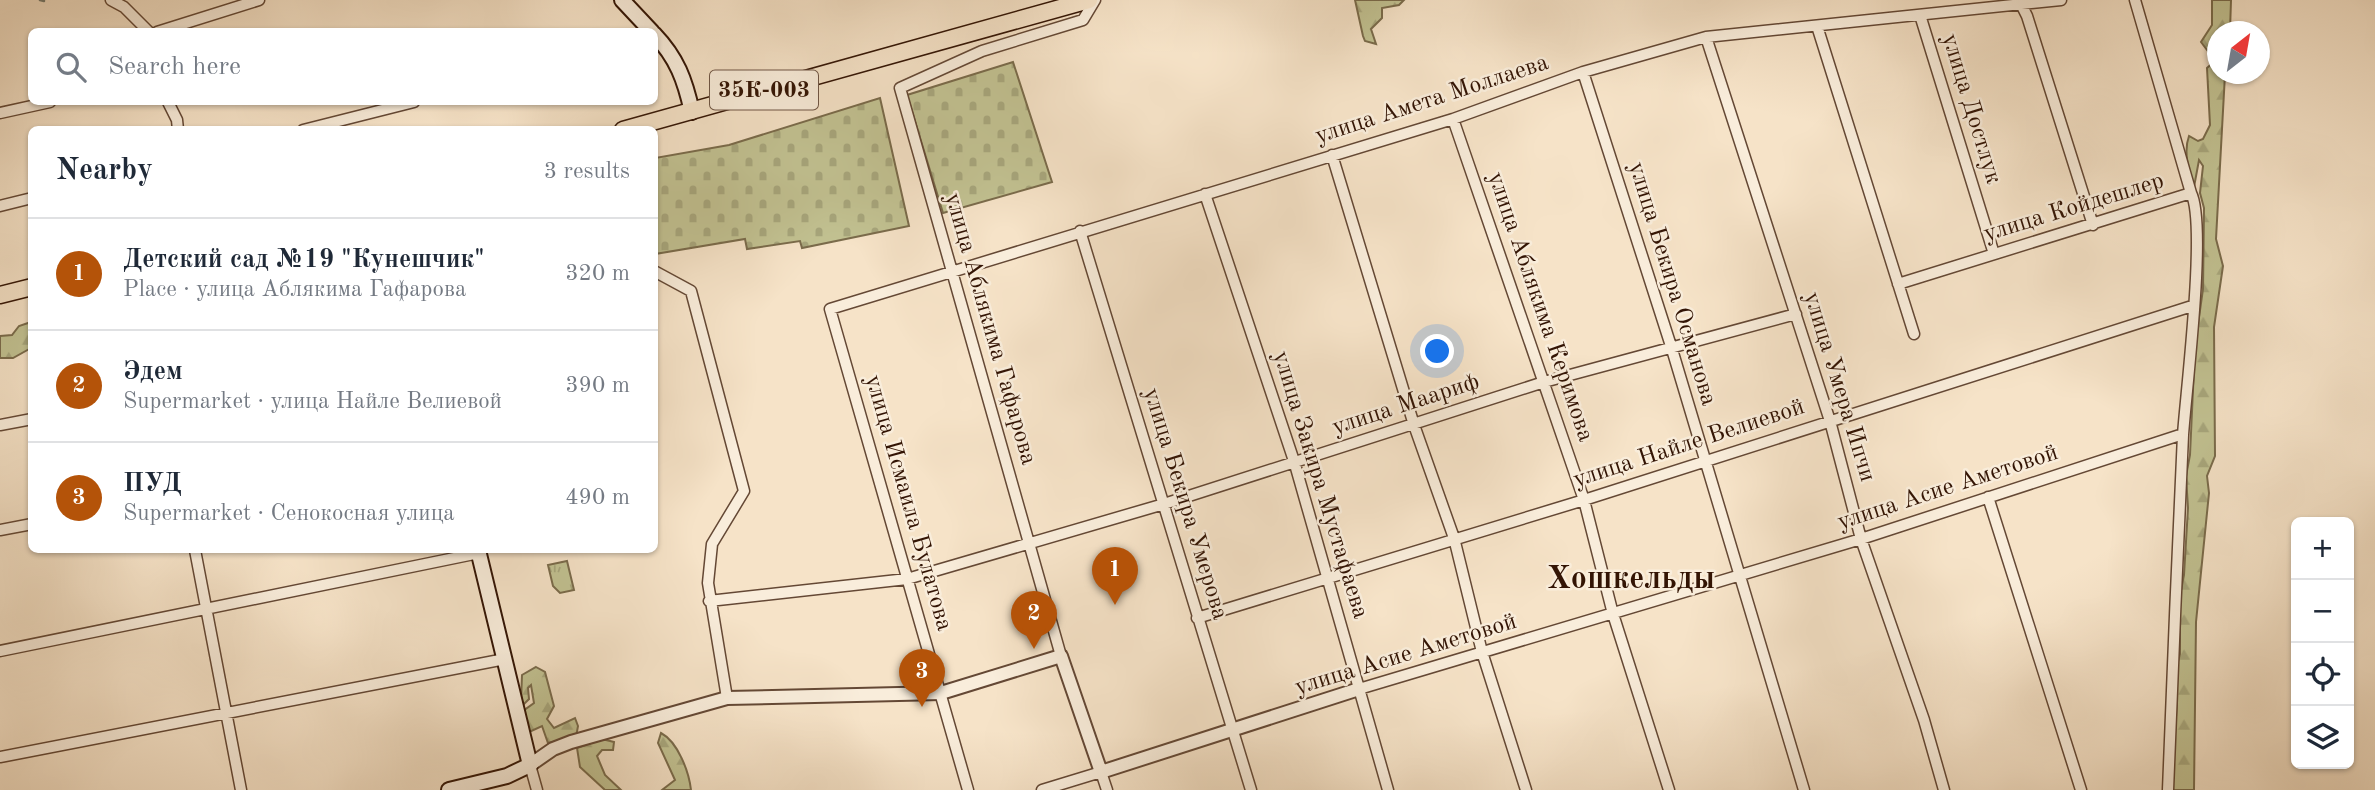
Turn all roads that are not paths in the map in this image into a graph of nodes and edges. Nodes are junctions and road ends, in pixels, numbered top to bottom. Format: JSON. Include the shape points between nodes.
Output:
{"nodes":[{"id":1,"x":111,"y":0,"type":"edge"},
{"id":2,"x":259,"y":0,"type":"edge"},
{"id":3,"x":622,"y":0,"type":"edge"},
{"id":4,"x":1089,"y":0,"type":"edge"},
{"id":5,"x":1095,"y":0,"type":"edge"},
{"id":6,"x":2061,"y":0,"type":"edge"},
{"id":7,"x":2135,"y":0,"type":"edge"},
{"id":8,"x":2019,"y":2,"type":"edge"},
{"id":9,"x":1047,"y":5,"type":"edge"},
{"id":10,"x":1920,"y":15,"type":"junction"},
{"id":11,"x":1817,"y":26,"type":"junction"},
{"id":12,"x":145,"y":28,"type":"edge"},
{"id":13,"x":171,"y":28,"type":"edge"},
{"id":14,"x":647,"y":28,"type":"edge"},
{"id":15,"x":1706,"y":37,"type":"junction"},
{"id":16,"x":658,"y":41,"type":"edge"},
{"id":17,"x":1583,"y":72,"type":"junction"},
{"id":18,"x":36,"y":105,"type":"edge"},
{"id":19,"x":170,"y":105,"type":"edge"},
{"id":20,"x":402,"y":105,"type":"edge"},
{"id":21,"x":692,"y":112,"type":"junction"},
{"id":22,"x":0,"y":113,"type":"edge"},
{"id":23,"x":1453,"y":119,"type":"junction"},
{"id":24,"x":178,"y":126,"type":"edge"},
{"id":25,"x":319,"y":126,"type":"edge"},
{"id":26,"x":638,"y":126,"type":"edge"},
{"id":27,"x":1332,"y":155,"type":"junction"},
{"id":28,"x":2191,"y":193,"type":"junction"},
{"id":29,"x":1205,"y":194,"type":"junction"},
{"id":30,"x":28,"y":199,"type":"edge"},
{"id":31,"x":0,"y":206,"type":"edge"},
{"id":32,"x":2093,"y":225,"type":"junction"},
{"id":33,"x":1080,"y":231,"type":"junction"},
{"id":34,"x":1994,"y":254,"type":"junction"},
{"id":35,"x":658,"y":273,"type":"edge"},
{"id":36,"x":950,"y":273,"type":"junction"},
{"id":37,"x":1898,"y":285,"type":"junction"},
{"id":38,"x":28,"y":289,"type":"edge"},
{"id":39,"x":0,"y":295,"type":"edge"},
{"id":40,"x":2192,"y":306,"type":"junction"},
{"id":41,"x":830,"y":309,"type":"joint"},
{"id":42,"x":1796,"y":314,"type":"junction"},
{"id":43,"x":1914,"y":334,"type":"dead end"},
{"id":44,"x":1671,"y":346,"type":"junction"},
{"id":45,"x":1544,"y":382,"type":"junction"},
{"id":46,"x":28,"y":420,"type":"edge"},
{"id":47,"x":1830,"y":421,"type":"junction"},
{"id":48,"x":0,"y":425,"type":"edge"},
{"id":49,"x":1414,"y":425,"type":"junction"},
{"id":50,"x":2183,"y":435,"type":"junction"},
{"id":51,"x":1705,"y":460,"type":"junction"},
{"id":52,"x":1294,"y":461,"type":"junction"},
{"id":53,"x":1988,"y":497,"type":"junction"},
{"id":54,"x":1584,"y":500,"type":"junction"},
{"id":55,"x":1164,"y":504,"type":"junction"},
{"id":56,"x":28,"y":525,"type":"edge"},
{"id":57,"x":0,"y":530,"type":"edge"},
{"id":58,"x":1454,"y":538,"type":"junction"},
{"id":59,"x":1861,"y":539,"type":"junction"},
{"id":60,"x":1031,"y":545,"type":"junction"},
{"id":61,"x":196,"y":553,"type":"edge"},
{"id":62,"x":469,"y":553,"type":"edge"},
{"id":63,"x":478,"y":553,"type":"edge"},
{"id":64,"x":1739,"y":575,"type":"junction"},
{"id":65,"x":907,"y":579,"type":"junction"},
{"id":66,"x":1328,"y":579,"type":"junction"},
{"id":67,"x":709,"y":601,"type":"junction"},
{"id":68,"x":208,"y":608,"type":"junction"},
{"id":69,"x":1613,"y":614,"type":"junction"},
{"id":70,"x":1197,"y":618,"type":"junction"},
{"id":71,"x":0,"y":651,"type":"edge"},
{"id":72,"x":1482,"y":652,"type":"junction"},
{"id":73,"x":1061,"y":656,"type":"junction"},
{"id":74,"x":505,"y":659,"type":"junction"},
{"id":75,"x":1359,"y":689,"type":"junction"},
{"id":76,"x":941,"y":692,"type":"junction"},
{"id":77,"x":727,"y":698,"type":"junction"},
{"id":78,"x":226,"y":715,"type":"junction"},
{"id":79,"x":1234,"y":732,"type":"junction"},
{"id":80,"x":0,"y":757,"type":"edge"},
{"id":81,"x":530,"y":765,"type":"junction"},
{"id":82,"x":1101,"y":772,"type":"junction"},
{"id":83,"x":241,"y":790,"type":"edge"},
{"id":84,"x":449,"y":790,"type":"edge"},
{"id":85,"x":537,"y":790,"type":"edge"},
{"id":86,"x":968,"y":790,"type":"edge"},
{"id":87,"x":1042,"y":790,"type":"edge"},
{"id":88,"x":1107,"y":790,"type":"edge"},
{"id":89,"x":1251,"y":790,"type":"edge"},
{"id":90,"x":1388,"y":790,"type":"edge"},
{"id":91,"x":1526,"y":790,"type":"edge"},
{"id":92,"x":1669,"y":790,"type":"edge"},
{"id":93,"x":1804,"y":790,"type":"edge"},
{"id":94,"x":1944,"y":790,"type":"edge"},
{"id":95,"x":2081,"y":790,"type":"edge"},
{"id":96,"x":2168,"y":790,"type":"edge"}],
"edges":[{"from":1,"to":12,"type":"street","via":[[124,6]]},
{"from":2,"to":13,"type":"street"},
{"from":3,"to":14,"type":"main road"},
{"from":4,"to":9,"type":"main road","number":"35К-003"},
{"from":5,"to":36,"type":"street","name":"улица Аблякима Гафарова","via":[[1083,20],[982,51],[900,88]]},
{"from":6,"to":8,"type":"street","name":"улица Амета Моллаева"},
{"from":7,"to":28,"type":"street","name":"улица Койдешлер"},
{"from":8,"to":10,"type":"street","name":"улица Амета Моллаева"},
{"from":8,"to":32,"type":"street"},
{"from":9,"to":21,"type":"main road","number":"35К-003"},
{"from":10,"to":11,"type":"street","name":"улица Амета Моллаева"},
{"from":10,"to":34,"type":"street","name":"улица Достлук"},
{"from":11,"to":15,"type":"street","name":"улица Амета Моллаева"},
{"from":11,"to":37,"type":"street"},
{"from":15,"to":17,"type":"street","name":"улица Амета Моллаева"},
{"from":15,"to":42,"type":"street","name":"улица Умера Ипчи"},
{"from":16,"to":21,"type":"main road","via":[[684,76]]},
{"from":17,"to":23,"type":"street","name":"улица Амета Моллаева"},
{"from":17,"to":44,"type":"street","name":"улица Бекира Османова"},
{"from":18,"to":22,"type":"street"},
{"from":19,"to":24,"type":"street"},
{"from":20,"to":25,"type":"street"},
{"from":21,"to":26,"type":"main road","number":"35К-003"},
{"from":23,"to":27,"type":"street","name":"улица Амета Моллаева"},
{"from":23,"to":45,"type":"street","name":"улица Аблякима Керимова"},
{"from":27,"to":29,"type":"street","name":"улица Амета Моллаева"},
{"from":27,"to":49,"type":"street"},
{"from":28,"to":32,"type":"street","name":"улица Койдешлер"},
{"from":28,"to":40,"type":"street","via":[[2197,245]]},
{"from":29,"to":33,"type":"street","name":"улица Амета Моллаева"},
{"from":29,"to":52,"type":"street","name":"улица Закира Мустафаева"},
{"from":30,"to":31,"type":"street"},
{"from":32,"to":34,"type":"street","name":"улица Койдешлер"},
{"from":33,"to":36,"type":"street","name":"улица Амета Моллаева"},
{"from":33,"to":55,"type":"street","name":"улица Бекира Умерова"},
{"from":34,"to":37,"type":"street","name":"улица Койдешлер"},
{"from":35,"to":67,"type":"street","via":[[691,290],[744,491],[712,544]]},
{"from":36,"to":41,"type":"street","name":"улица Амета Моллаева"},
{"from":36,"to":60,"type":"street","name":"улица Аблякима Гафарова"},
{"from":37,"to":43,"type":"street"},
{"from":38,"to":39,"type":"main road"},
{"from":40,"to":47,"type":"street","name":"улица Найле Велиевой"},
{"from":40,"to":50,"type":"street"},
{"from":41,"to":65,"type":"street","name":"улица Исмаила Булатова"},
{"from":42,"to":44,"type":"street","name":"улица Маариф"},
{"from":42,"to":47,"type":"street","name":"улица Умера Ипчи"},
{"from":44,"to":45,"type":"street","name":"улица Маариф"},
{"from":44,"to":51,"type":"street","name":"улица Бекира Османова"},
{"from":45,"to":49,"type":"street","name":"улица Маариф"},
{"from":45,"to":54,"type":"street","name":"улица Аблякима Керимова"},
{"from":46,"to":48,"type":"street"},
{"from":47,"to":51,"type":"street","name":"улица Найле Велиевой"},
{"from":47,"to":59,"type":"street","name":"улица Умера Ипчи"},
{"from":49,"to":52,"type":"street","name":"улица Маариф"},
{"from":49,"to":58,"type":"street"},
{"from":50,"to":53,"type":"street","name":"улица Асие Аметовой"},
{"from":50,"to":96,"type":"street"},
{"from":51,"to":54,"type":"street","name":"улица Найле Велиевой"},
{"from":51,"to":64,"type":"street","name":"улица Бекира Османова"},
{"from":52,"to":55,"type":"street","name":"улица Маариф"},
{"from":52,"to":66,"type":"street","name":"улица Закира Мустафаева"},
{"from":53,"to":59,"type":"street","name":"улица Асие Аметовой"},
{"from":53,"to":95,"type":"street"},
{"from":54,"to":58,"type":"street","name":"улица Найле Велиевой"},
{"from":54,"to":69,"type":"street","name":"улица Аблякима Керимова"},
{"from":55,"to":60,"type":"street","name":"улица Маариф"},
{"from":55,"to":70,"type":"street","name":"улица Бекира Умерова"},
{"from":56,"to":57,"type":"street"},
{"from":58,"to":66,"type":"street","name":"улица Найле Велиевой"},
{"from":58,"to":72,"type":"street"},
{"from":59,"to":64,"type":"street","name":"улица Асие Аметовой"},
{"from":59,"to":94,"type":"street","name":"улица Умера Ипчи"},
{"from":60,"to":65,"type":"street","name":"улица Маариф"},
{"from":60,"to":73,"type":"street","name":"улица Аблякима Гафарова"},
{"from":61,"to":68,"type":"street"},
{"from":62,"to":68,"type":"street"},
{"from":63,"to":74,"type":"main road"},
{"from":64,"to":69,"type":"street","name":"улица Асие Аметовой"},
{"from":64,"to":93,"type":"street","name":"улица Бекира Османова"},
{"from":65,"to":67,"type":"street","name":"улица Маариф"},
{"from":65,"to":76,"type":"street","name":"улица Исмаила Булатова"},
{"from":66,"to":70,"type":"street","name":"улица Найле Велиевой"},
{"from":66,"to":75,"type":"street","name":"улица Закира Мустафаева"},
{"from":67,"to":77,"type":"street"},
{"from":68,"to":71,"type":"street"},
{"from":68,"to":78,"type":"street"},
{"from":69,"to":72,"type":"street","name":"улица Асие Аметовой"},
{"from":69,"to":92,"type":"street","name":"улица Аблякима Керимова"},
{"from":70,"to":79,"type":"street","name":"улица Бекира Умерова"},
{"from":72,"to":75,"type":"street","name":"улица Асие Аметовой"},
{"from":72,"to":91,"type":"street"},
{"from":73,"to":76,"type":"street"},
{"from":73,"to":82,"type":"street","name":"улица Аблякима Гафарова"},
{"from":74,"to":78,"type":"street"},
{"from":74,"to":81,"type":"main road"},
{"from":75,"to":79,"type":"street","name":"улица Асие Аметовой"},
{"from":75,"to":90,"type":"street","name":"улица Закира Мустафаева"},
{"from":76,"to":77,"type":"street"},
{"from":76,"to":86,"type":"street","name":"улица Исмаила Булатова"},
{"from":77,"to":81,"type":"street","via":[[571,742]]},
{"from":78,"to":80,"type":"street"},
{"from":78,"to":83,"type":"street"},
{"from":79,"to":82,"type":"street","name":"улица Асие Аметовой"},
{"from":79,"to":89,"type":"street","name":"улица Бекира Умерова"},
{"from":81,"to":84,"type":"main road","via":[[507,776]]},
{"from":81,"to":85,"type":"street"},
{"from":82,"to":87,"type":"street","name":"улица Асие Аметовой"},
{"from":82,"to":88,"type":"street","name":"улица Аблякима Гафарова"}]}
